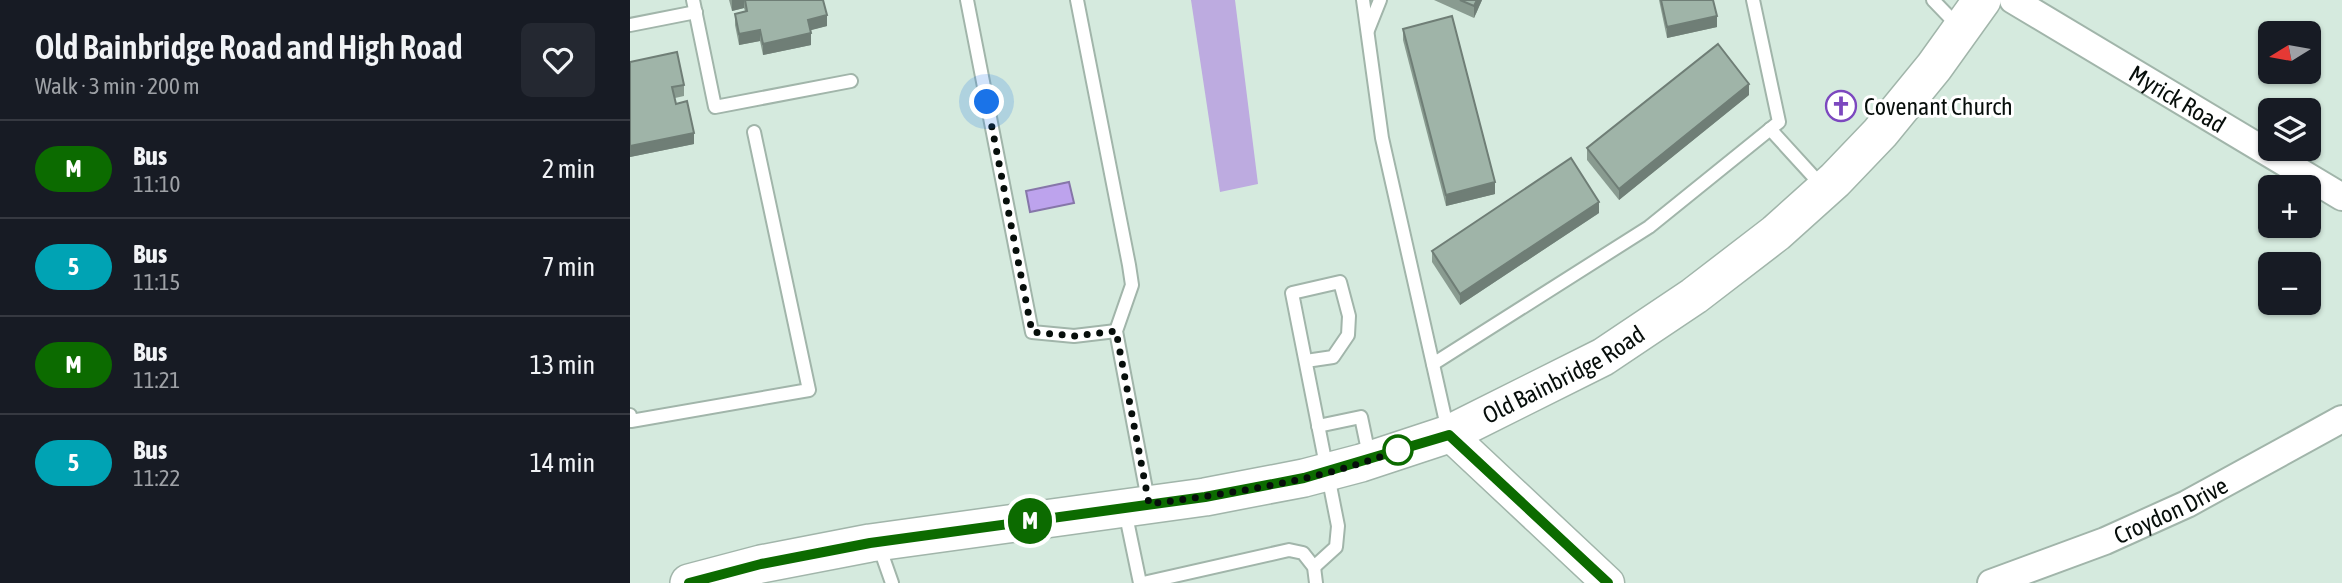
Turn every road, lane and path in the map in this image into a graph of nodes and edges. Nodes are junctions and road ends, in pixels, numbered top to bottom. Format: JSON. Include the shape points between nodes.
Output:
{"nodes":[{"id":1,"x":967,"y":0,"type":"edge"},
{"id":2,"x":1077,"y":0,"type":"edge"},
{"id":3,"x":1363,"y":0,"type":"edge"},
{"id":4,"x":1380,"y":0,"type":"edge"},
{"id":5,"x":1753,"y":0,"type":"edge"},
{"id":6,"x":1933,"y":0,"type":"edge"},
{"id":7,"x":1982,"y":0,"type":"edge"},
{"id":8,"x":2013,"y":0,"type":"edge"},
{"id":9,"x":695,"y":6,"type":"edge"},
{"id":10,"x":630,"y":25,"type":"edge"},
{"id":11,"x":1961,"y":29,"type":"junction"},
{"id":12,"x":1367,"y":34,"type":"junction"},
{"id":13,"x":851,"y":81,"type":"dead end"},
{"id":14,"x":1770,"y":129,"type":"junction"},
{"id":15,"x":754,"y":132,"type":"dead end"},
{"id":16,"x":1825,"y":188,"type":"junction"},
{"id":17,"x":2342,"y":197,"type":"edge"},
{"id":18,"x":1116,"y":331,"type":"junction"},
{"id":19,"x":1306,"y":361,"type":"junction"},
{"id":20,"x":1433,"y":364,"type":"junction"},
{"id":21,"x":630,"y":415,"type":"edge"},
{"id":22,"x":2342,"y":419,"type":"edge"},
{"id":23,"x":1318,"y":426,"type":"junction"},
{"id":24,"x":1449,"y":435,"type":"junction"},
{"id":25,"x":1370,"y":459,"type":"junction"},
{"id":26,"x":1327,"y":472,"type":"junction"},
{"id":27,"x":1137,"y":506,"type":"junction"},
{"id":28,"x":878,"y":542,"type":"junction"},
{"id":29,"x":1314,"y":567,"type":"junction"},
{"id":30,"x":1596,"y":579,"type":"edge"},
{"id":31,"x":689,"y":583,"type":"edge"},
{"id":32,"x":892,"y":583,"type":"edge"},
{"id":33,"x":1141,"y":583,"type":"edge"},
{"id":34,"x":1315,"y":583,"type":"edge"},
{"id":35,"x":1991,"y":583,"type":"edge"}],
"edges":[{"from":1,"to":18,"type":"lane","via":[[1032,332],[1074,336]]},
{"from":2,"to":18,"type":"lane","via":[[1132,285]]},
{"from":3,"to":12,"type":"lane"},
{"from":4,"to":12,"type":"lane"},
{"from":5,"to":14,"type":"lane","via":[[1779,122]]},
{"from":6,"to":11,"type":"lane"},
{"from":7,"to":11,"type":"main road","name":"Old Bainbridge Road"},
{"from":8,"to":17,"type":"street","name":"Myrick Road"},
{"from":9,"to":10,"type":"lane"},
{"from":9,"to":13,"type":"lane","via":[[715,107]]},
{"from":11,"to":16,"type":"main road","name":"Old Bainbridge Road","via":[[1880,133]]},
{"from":12,"to":20,"type":"lane","via":[[1382,138]]},
{"from":14,"to":16,"type":"lane"},
{"from":14,"to":20,"type":"lane","via":[[1648,227]]},
{"from":15,"to":21,"type":"lane","via":[[808,390],[631,421]]},
{"from":16,"to":24,"type":"main road","name":"Old Bainbridge Road","via":[[1695,296],[1602,357]]},
{"from":18,"to":27,"type":"lane"},
{"from":19,"to":19,"type":"lane","via":[[1292,293],[1340,282],[1349,316],[1348,335],[1333,357]]},
{"from":19,"to":23,"type":"lane"},
{"from":20,"to":24,"type":"lane"},
{"from":22,"to":35,"type":"street","name":"Croydon Drive","via":[[2187,504],[2105,541]]},
{"from":23,"to":25,"type":"lane","via":[[1361,417]]},
{"from":23,"to":26,"type":"lane"},
{"from":24,"to":25,"type":"main road","name":"Old Bainbridge Road"},
{"from":24,"to":30,"type":"street"},
{"from":25,"to":26,"type":"main road","name":"Old Bainbridge Road"},
{"from":26,"to":27,"type":"main road","name":"Old Bainbridge Road"},
{"from":26,"to":29,"type":"lane","via":[[1338,526],[1336,547]]},
{"from":27,"to":28,"type":"main road","name":"Old Bainbridge Road"},
{"from":27,"to":33,"type":"lane"},
{"from":28,"to":31,"type":"main road","name":"Old Bainbridge Road"},
{"from":28,"to":32,"type":"lane"},
{"from":29,"to":33,"type":"lane","via":[[1303,553],[1289,550]]},
{"from":29,"to":34,"type":"lane"}]}
